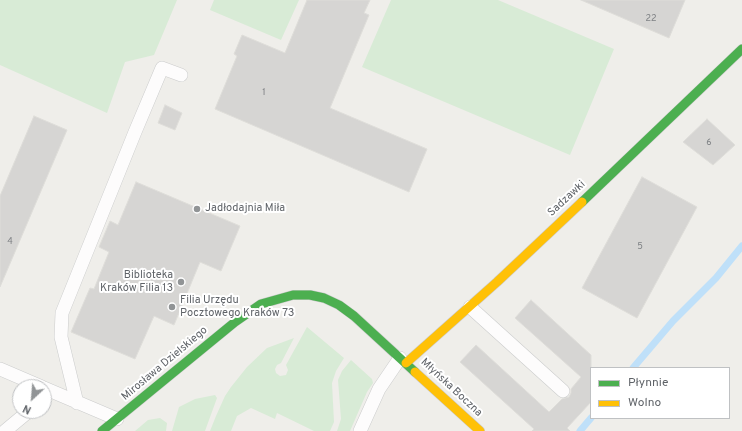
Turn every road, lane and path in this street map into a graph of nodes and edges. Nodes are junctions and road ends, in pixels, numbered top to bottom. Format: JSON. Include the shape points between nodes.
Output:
{"nodes":[{"id":1,"x":742,"y":49,"type":"edge"},
{"id":2,"x":181,"y":75,"type":"dead end"},
{"id":3,"x":470,"y":307,"type":"junction"},
{"id":4,"x":403,"y":361,"type":"junction"},
{"id":5,"x":0,"y":369,"type":"edge"},
{"id":6,"x":21,"y":379,"type":"edge"},
{"id":7,"x":564,"y":391,"type":"dead end"},
{"id":8,"x":52,"y":393,"type":"edge"},
{"id":9,"x":77,"y":403,"type":"junction"},
{"id":10,"x":19,"y":419,"type":"edge"},
{"id":11,"x":117,"y":419,"type":"junction"},
{"id":12,"x":5,"y":431,"type":"edge"},
{"id":13,"x":102,"y":431,"type":"edge"},
{"id":14,"x":360,"y":431,"type":"edge"},
{"id":15,"x":480,"y":431,"type":"edge"}],
"edges":[{"from":1,"to":3,"type":"street","name":"Sadzawki"},
{"from":2,"to":9,"type":"lane","via":[[162,68],[62,313],[61,337]]},
{"from":3,"to":4,"type":"street","name":"Sadzawki"},
{"from":3,"to":7,"type":"lane"},
{"from":4,"to":11,"type":"street","name":"Mirosława Dzielskiego","via":[[373,332],[339,306],[324,298],[293,295],[261,304],[235,322]]},
{"from":4,"to":14,"type":"lane","via":[[379,389]]},
{"from":4,"to":15,"type":"street","name":"Młyńska Boczna"},
{"from":5,"to":6,"type":"lane"},
{"from":8,"to":9,"type":"lane"},
{"from":9,"to":11,"type":"lane"},
{"from":10,"to":12,"type":"lane"},
{"from":11,"to":13,"type":"street","name":"Mirosława Dzielskiego"}]}
